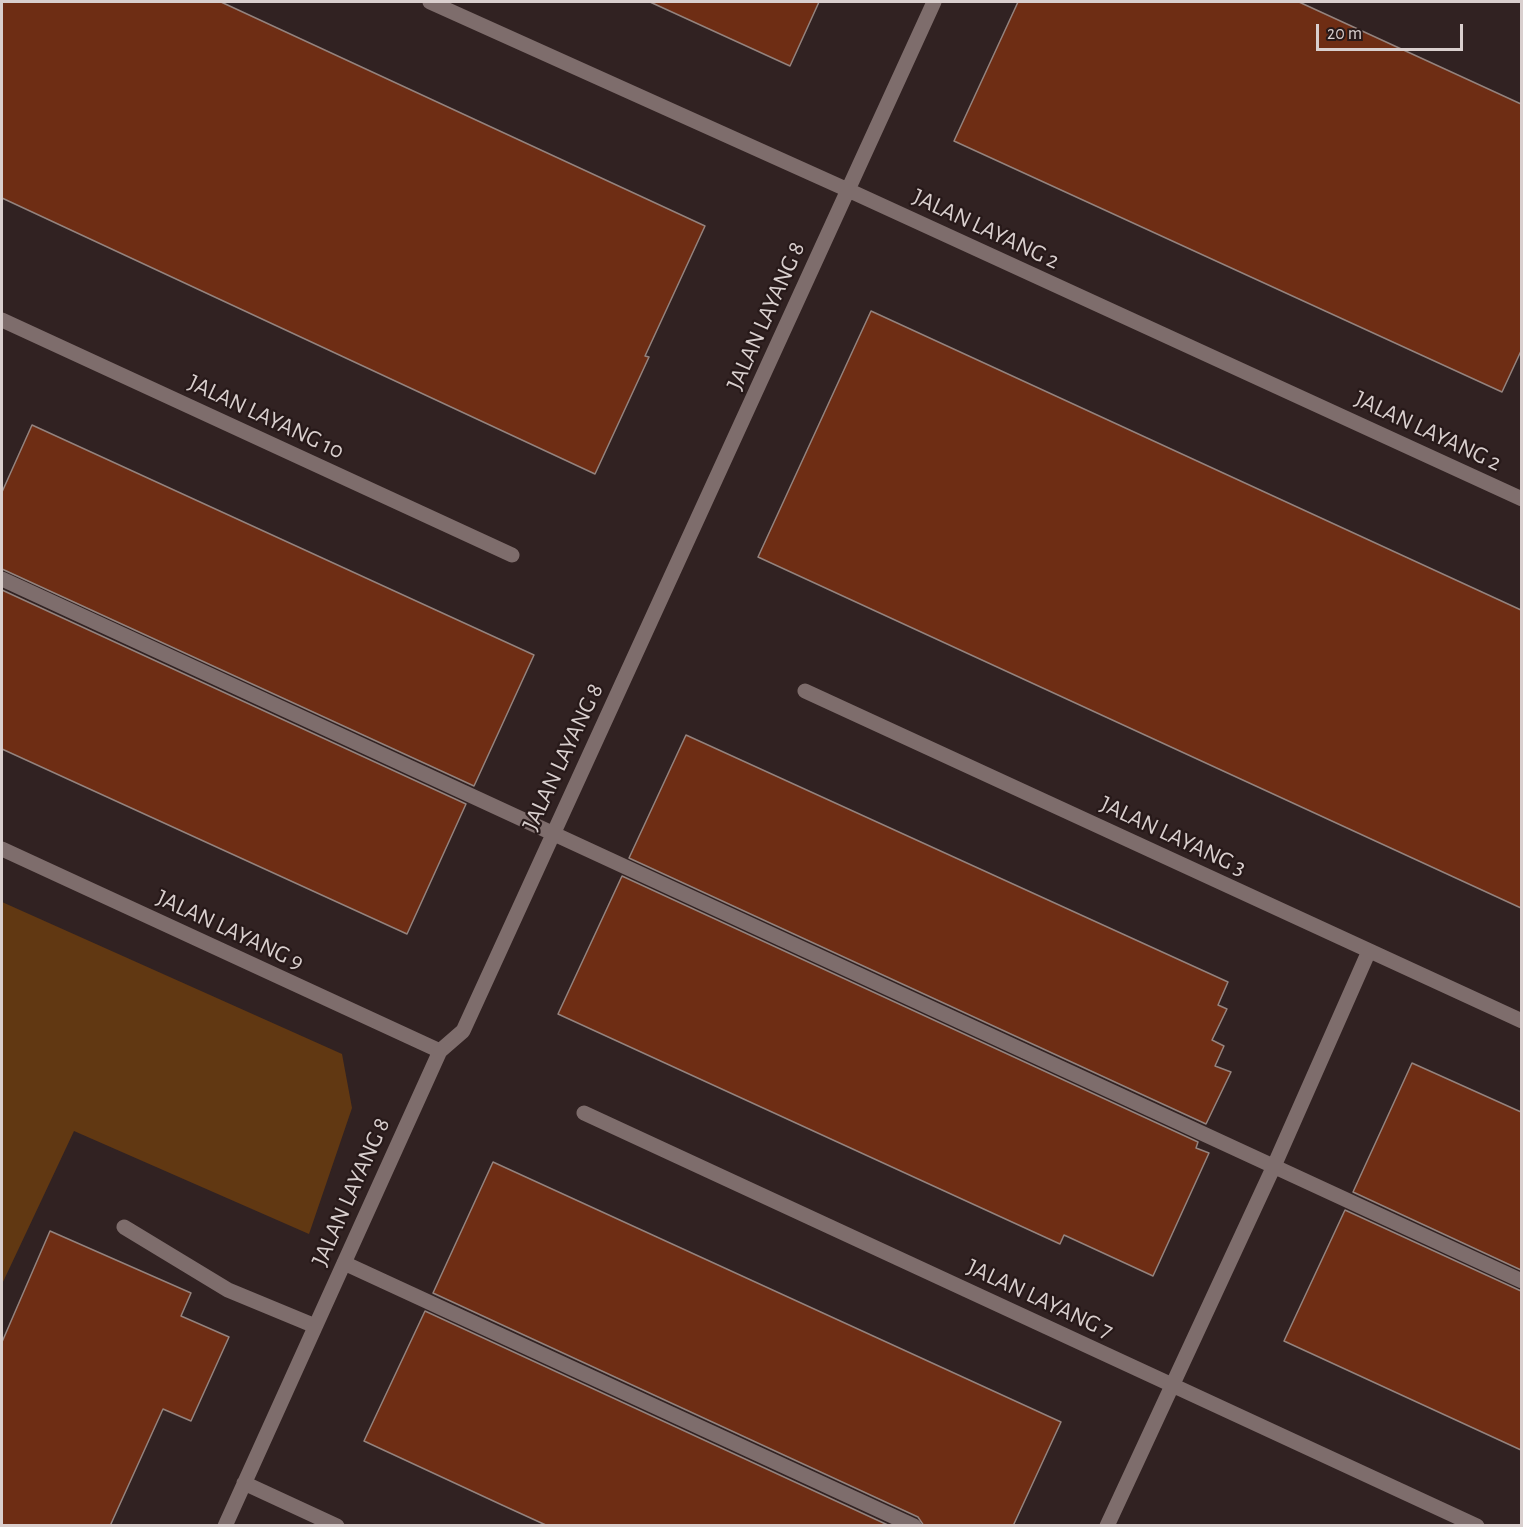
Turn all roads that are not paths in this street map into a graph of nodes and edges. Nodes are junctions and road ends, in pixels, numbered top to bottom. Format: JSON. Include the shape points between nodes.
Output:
{"nodes":[{"id":1,"x":430,"y":2,"type":"edge"},
{"id":2,"x":934,"y":2,"type":"edge"},
{"id":3,"x":848,"y":190,"type":"junction"},
{"id":4,"x":2,"y":320,"type":"edge"},
{"id":5,"x":1521,"y":499,"type":"edge"},
{"id":6,"x":512,"y":555,"type":"dead end"},
{"id":7,"x":2,"y":579,"type":"edge"},
{"id":8,"x":805,"y":691,"type":"dead end"},
{"id":9,"x":553,"y":833,"type":"junction"},
{"id":10,"x":2,"y":849,"type":"edge"},
{"id":11,"x":1369,"y":951,"type":"junction"},
{"id":12,"x":1521,"y":1021,"type":"edge"},
{"id":13,"x":440,"y":1052,"type":"junction"},
{"id":14,"x":584,"y":1113,"type":"dead end"},
{"id":15,"x":1274,"y":1166,"type":"junction"},
{"id":16,"x":124,"y":1227,"type":"dead end"},
{"id":17,"x":344,"y":1263,"type":"junction"},
{"id":18,"x":1521,"y":1281,"type":"edge"},
{"id":19,"x":315,"y":1326,"type":"junction"},
{"id":20,"x":1173,"y":1385,"type":"junction"},
{"id":21,"x":244,"y":1483,"type":"junction"},
{"id":22,"x":225,"y":1526,"type":"edge"},
{"id":23,"x":337,"y":1526,"type":"edge"},
{"id":24,"x":914,"y":1526,"type":"edge"},
{"id":25,"x":1107,"y":1526,"type":"edge"},
{"id":26,"x":1477,"y":1526,"type":"edge"}],
"edges":[{"from":1,"to":3,"type":"street","name":"JALAN LAYANG 2"},
{"from":2,"to":3,"type":"street","name":"JALAN LAYANG 8"},
{"from":3,"to":5,"type":"street","name":"JALAN LAYANG 2"},
{"from":3,"to":9,"type":"street","name":"JALAN LAYANG 8"},
{"from":4,"to":6,"type":"street","name":"JALAN LAYANG 10"},
{"from":7,"to":9,"type":"street"},
{"from":8,"to":11,"type":"street","name":"JALAN LAYANG 3"},
{"from":9,"to":13,"type":"street","name":"JALAN LAYANG 8","via":[[463,1031]]},
{"from":9,"to":15,"type":"street"},
{"from":10,"to":13,"type":"street","name":"JALAN LAYANG 9"},
{"from":11,"to":12,"type":"street","name":"JALAN LAYANG 3"},
{"from":11,"to":15,"type":"street"},
{"from":13,"to":17,"type":"street","name":"JALAN LAYANG 8"},
{"from":14,"to":20,"type":"street","name":"JALAN LAYANG 7"},
{"from":15,"to":18,"type":"street"},
{"from":15,"to":20,"type":"street"},
{"from":16,"to":19,"type":"street","via":[[228,1290]]},
{"from":17,"to":19,"type":"street","name":"JALAN LAYANG 8"},
{"from":17,"to":24,"type":"street"},
{"from":19,"to":21,"type":"street","name":"JALAN LAYANG 8"},
{"from":20,"to":25,"type":"street"},
{"from":20,"to":26,"type":"street","name":"JALAN LAYANG 7"},
{"from":21,"to":22,"type":"street","name":"JALAN LAYANG 8"},
{"from":21,"to":23,"type":"street"}]}
